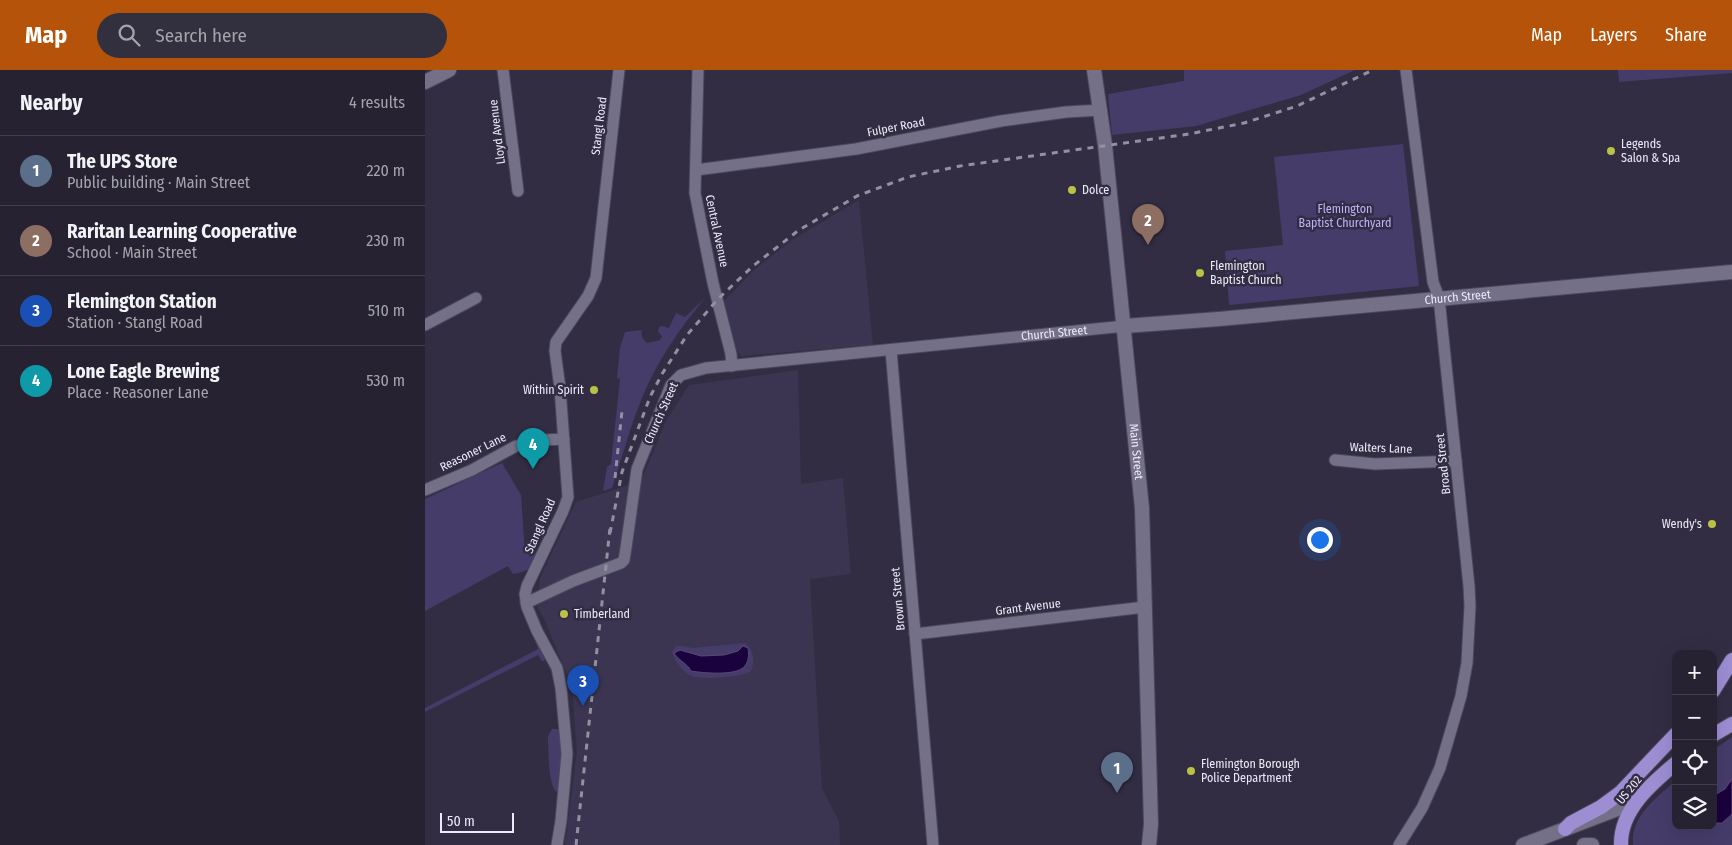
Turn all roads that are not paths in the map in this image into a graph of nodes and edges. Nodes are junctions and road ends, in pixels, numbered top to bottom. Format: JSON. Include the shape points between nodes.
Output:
{"nodes":[{"id":1,"x":449,"y":70,"type":"edge"},
{"id":2,"x":503,"y":70,"type":"edge"},
{"id":3,"x":619,"y":70,"type":"edge"},
{"id":4,"x":698,"y":70,"type":"edge"},
{"id":5,"x":1094,"y":70,"type":"edge"},
{"id":6,"x":1406,"y":70,"type":"edge"},
{"id":7,"x":425,"y":82,"type":"edge"},
{"id":8,"x":1101,"y":110,"type":"junction"},
{"id":9,"x":696,"y":170,"type":"junction"},
{"id":10,"x":518,"y":191,"type":"dead end"},
{"id":11,"x":1732,"y":272,"type":"edge"},
{"id":12,"x":476,"y":298,"type":"dead end"},
{"id":13,"x":1439,"y":298,"type":"junction"},
{"id":14,"x":425,"y":325,"type":"edge"},
{"id":15,"x":1125,"y":326,"type":"junction"},
{"id":16,"x":891,"y":350,"type":"junction"},
{"id":17,"x":732,"y":366,"type":"junction"},
{"id":18,"x":564,"y":439,"type":"junction"},
{"id":19,"x":1335,"y":460,"type":"dead end"},
{"id":20,"x":1456,"y":461,"type":"junction"},
{"id":21,"x":425,"y":490,"type":"edge"},
{"id":22,"x":526,"y":602,"type":"junction"},
{"id":23,"x":1145,"y":607,"type":"junction"},
{"id":24,"x":915,"y":634,"type":"junction"},
{"id":25,"x":1732,"y":660,"type":"edge"},
{"id":26,"x":1717,"y":684,"type":"edge"},
{"id":27,"x":1732,"y":723,"type":"edge"},
{"id":28,"x":1717,"y":732,"type":"edge"},
{"id":29,"x":1672,"y":738,"type":"edge"},
{"id":30,"x":1672,"y":767,"type":"edge"},
{"id":31,"x":1644,"y":793,"type":"junction"},
{"id":32,"x":1565,"y":829,"type":"junction"},
{"id":33,"x":1148,"y":842,"type":"edge"},
{"id":34,"x":557,"y":845,"type":"edge"},
{"id":35,"x":933,"y":845,"type":"edge"},
{"id":36,"x":1399,"y":845,"type":"edge"},
{"id":37,"x":1525,"y":845,"type":"edge"},
{"id":38,"x":1584,"y":845,"type":"edge"},
{"id":39,"x":1592,"y":845,"type":"edge"},
{"id":40,"x":1621,"y":845,"type":"edge"}],
"edges":[{"from":1,"to":7,"type":"street"},
{"from":2,"to":10,"type":"street","name":"Lloyd Avenue"},
{"from":3,"to":18,"type":"street","name":"Stangl Road","via":[[595,278],[588,296],[556,342]]},
{"from":4,"to":9,"type":"street","name":"Central Avenue"},
{"from":5,"to":8,"type":"street","name":"Main Street"},
{"from":6,"to":13,"type":"street","name":"Broad Street","via":[[1433,282]]},
{"from":8,"to":9,"type":"street","name":"Fulper Road","via":[[1001,121],[856,149]]},
{"from":8,"to":15,"type":"street","name":"Main Street"},
{"from":9,"to":17,"type":"street","name":"Central Avenue","via":[[696,200]]},
{"from":11,"to":13,"type":"street","name":"Church Street"},
{"from":12,"to":14,"type":"street"},
{"from":13,"to":15,"type":"street","name":"Church Street"},
{"from":13,"to":20,"type":"street","name":"Broad Street"},
{"from":15,"to":16,"type":"street","name":"Church Street"},
{"from":15,"to":23,"type":"street","name":"Main Street","via":[[1142,508]]},
{"from":16,"to":17,"type":"street","name":"Church Street"},
{"from":16,"to":24,"type":"street","name":"Brown Street"},
{"from":17,"to":22,"type":"street","name":"Church Street","via":[[687,372],[671,385],[637,469],[621,563]]},
{"from":18,"to":21,"type":"street","name":"Reasoner Lane","via":[[516,446]]},
{"from":18,"to":22,"type":"street","name":"Stangl Road","via":[[568,497],[527,586]]},
{"from":19,"to":20,"type":"street","name":"Walters Lane","via":[[1375,464]]},
{"from":20,"to":36,"type":"street","name":"Broad Street","via":[[1470,606],[1465,679],[1439,768],[1422,808]]},
{"from":22,"to":34,"type":"street","via":[[557,668],[561,688],[567,754]]},
{"from":23,"to":24,"type":"street","name":"Grant Avenue"},
{"from":23,"to":33,"type":"street","name":"Main Street","via":[[1151,817]]},
{"from":24,"to":35,"type":"street","name":"Brown Street"},
{"from":25,"to":26,"type":"highway"},
{"from":27,"to":28,"type":"highway"},
{"from":29,"to":32,"type":"highway","via":[[1620,793]]},
{"from":30,"to":31,"type":"highway","name":"US 202","number":"US 202"},
{"from":31,"to":32,"type":"street","via":[[1620,808]]},
{"from":31,"to":40,"type":"highway","name":"US 202","number":"US 202","via":[[1626,818]]},
{"from":32,"to":37,"type":"street"},
{"from":38,"to":39,"type":"street"}]}
